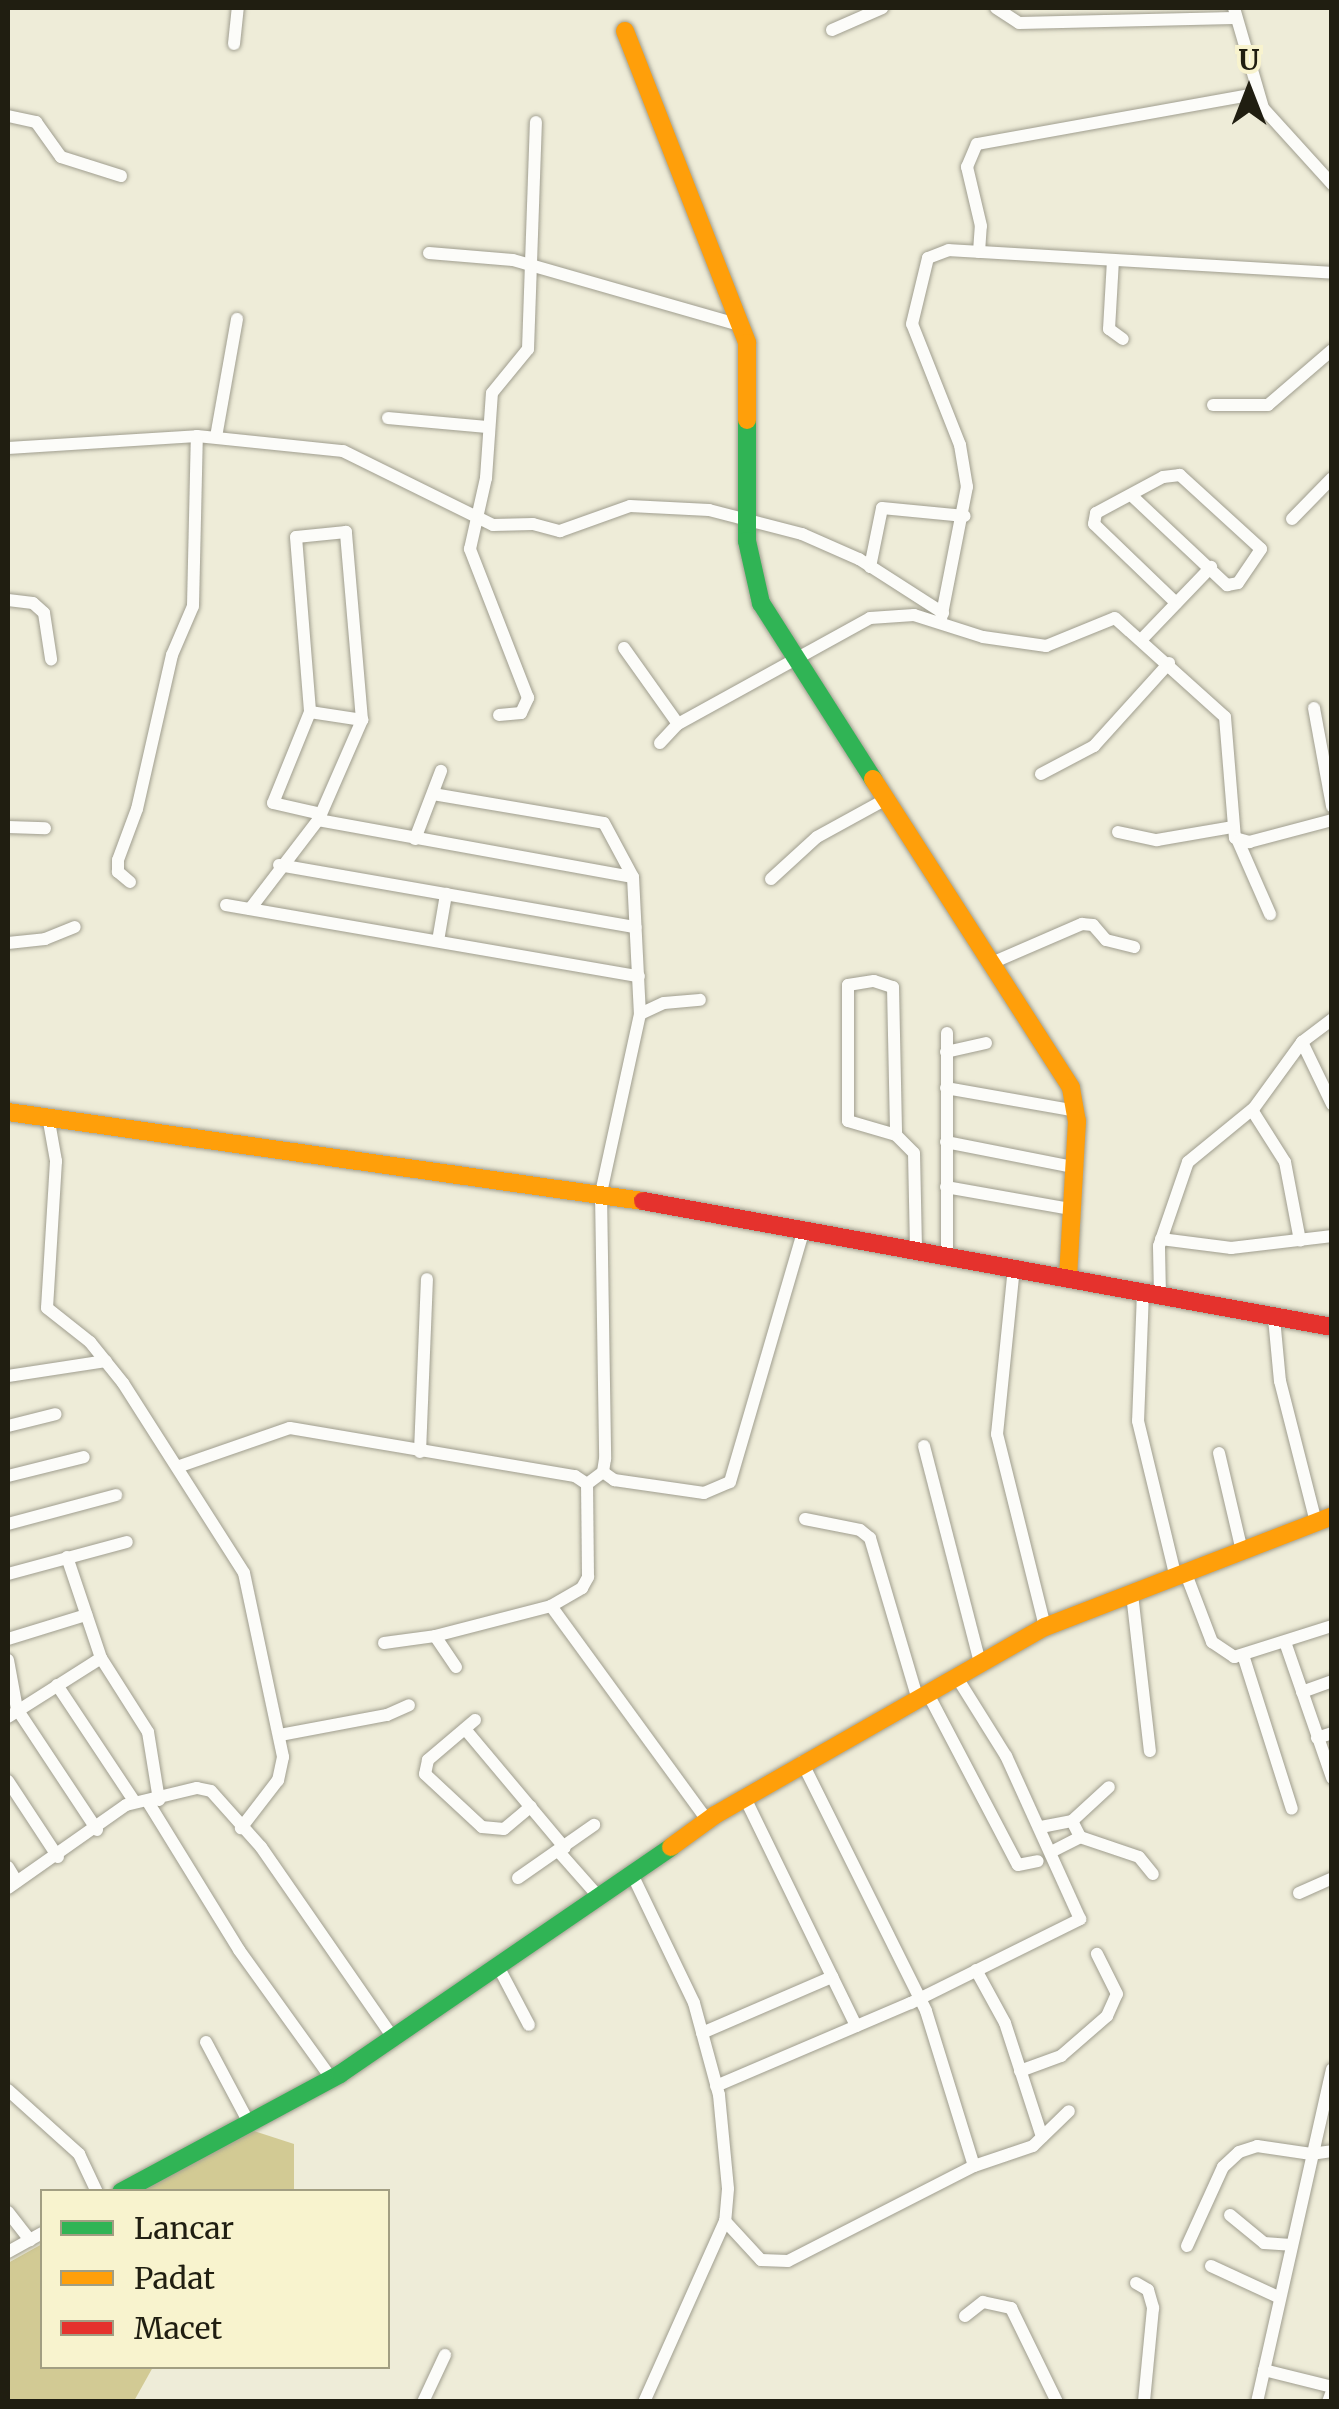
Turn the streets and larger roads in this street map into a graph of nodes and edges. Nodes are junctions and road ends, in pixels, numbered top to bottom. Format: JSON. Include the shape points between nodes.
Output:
{"nodes":[{"id":1,"x":238,"y":8,"type":"edge"},
{"id":2,"x":882,"y":8,"type":"edge"},
{"id":3,"x":996,"y":8,"type":"edge"},
{"id":4,"x":1234,"y":13,"type":"edge"},
{"id":5,"x":832,"y":30,"type":"dead end"},
{"id":6,"x":626,"y":31,"type":"dead end"},
{"id":7,"x":234,"y":44,"type":"dead end"},
{"id":8,"x":1256,"y":94,"type":"junction"},
{"id":9,"x":8,"y":116,"type":"edge"},
{"id":10,"x":536,"y":122,"type":"dead end"},
{"id":11,"x":121,"y":176,"type":"dead end"},
{"id":12,"x":1332,"y":184,"type":"edge"},
{"id":13,"x":979,"y":252,"type":"junction"},
{"id":14,"x":428,"y":254,"type":"dead end"},
{"id":15,"x":1113,"y":260,"type":"junction"},
{"id":16,"x":534,"y":268,"type":"junction"},
{"id":17,"x":1332,"y":273,"type":"edge"},
{"id":18,"x":237,"y":318,"type":"dead end"},
{"id":19,"x":743,"y":326,"type":"junction"},
{"id":20,"x":1124,"y":340,"type":"dead end"},
{"id":21,"x":1332,"y":350,"type":"edge"},
{"id":22,"x":1213,"y":405,"type":"dead end"},
{"id":23,"x":388,"y":418,"type":"dead end"},
{"id":24,"x":487,"y":428,"type":"junction"},
{"id":25,"x":197,"y":436,"type":"junction"},
{"id":26,"x":216,"y":437,"type":"junction"},
{"id":27,"x":8,"y":448,"type":"edge"},
{"id":28,"x":1332,"y":478,"type":"edge"},
{"id":29,"x":1131,"y":495,"type":"junction"},
{"id":30,"x":965,"y":516,"type":"junction"},
{"id":31,"x":746,"y":519,"type":"junction"},
{"id":32,"x":1292,"y":519,"type":"dead end"},
{"id":33,"x":477,"y":521,"type":"junction"},
{"id":34,"x":870,"y":567,"type":"junction"},
{"id":35,"x":1211,"y":567,"type":"junction"},
{"id":36,"x":8,"y":600,"type":"edge"},
{"id":37,"x":1176,"y":603,"type":"junction"},
{"id":38,"x":942,"y":616,"type":"junction"},
{"id":39,"x":1142,"y":638,"type":"junction"},
{"id":40,"x":624,"y":648,"type":"dead end"},
{"id":41,"x":51,"y":659,"type":"dead end"},
{"id":42,"x":796,"y":661,"type":"junction"},
{"id":43,"x":1169,"y":664,"type":"junction"},
{"id":44,"x":1314,"y":708,"type":"dead end"},
{"id":45,"x":310,"y":712,"type":"junction"},
{"id":46,"x":499,"y":715,"type":"dead end"},
{"id":47,"x":362,"y":720,"type":"junction"},
{"id":48,"x":678,"y":724,"type":"junction"},
{"id":49,"x":660,"y":743,"type":"dead end"},
{"id":50,"x":441,"y":770,"type":"dead end"},
{"id":51,"x":1041,"y":774,"type":"dead end"},
{"id":52,"x":432,"y":794,"type":"junction"},
{"id":53,"x":886,"y":799,"type":"junction"},
{"id":54,"x":1332,"y":806,"type":"edge"},
{"id":55,"x":320,"y":817,"type":"junction"},
{"id":56,"x":1332,"y":820,"type":"edge"},
{"id":57,"x":8,"y":827,"type":"edge"},
{"id":58,"x":45,"y":828,"type":"dead end"},
{"id":59,"x":1118,"y":832,"type":"dead end"},
{"id":60,"x":1235,"y":834,"type":"junction"},
{"id":61,"x":415,"y":839,"type":"junction"},
{"id":62,"x":280,"y":865,"type":"junction"},
{"id":63,"x":633,"y":877,"type":"junction"},
{"id":64,"x":770,"y":880,"type":"dead end"},
{"id":65,"x":130,"y":882,"type":"dead end"},
{"id":66,"x":446,"y":894,"type":"junction"},
{"id":67,"x":226,"y":905,"type":"dead end"},
{"id":68,"x":250,"y":909,"type":"junction"},
{"id":69,"x":1270,"y":914,"type":"dead end"},
{"id":70,"x":74,"y":927,"type":"dead end"},
{"id":71,"x":636,"y":927,"type":"junction"},
{"id":72,"x":438,"y":942,"type":"junction"},
{"id":73,"x":8,"y":943,"type":"edge"},
{"id":74,"x":1134,"y":947,"type":"dead end"},
{"id":75,"x":994,"y":962,"type":"junction"},
{"id":76,"x":639,"y":976,"type":"junction"},
{"id":77,"x":700,"y":1000,"type":"dead end"},
{"id":78,"x":640,"y":1014,"type":"junction"},
{"id":79,"x":1332,"y":1020,"type":"edge"},
{"id":80,"x":946,"y":1033,"type":"dead end"},
{"id":81,"x":1302,"y":1042,"type":"junction"},
{"id":82,"x":986,"y":1043,"type":"dead end"},
{"id":83,"x":946,"y":1052,"type":"junction"},
{"id":84,"x":946,"y":1088,"type":"junction"},
{"id":85,"x":1332,"y":1104,"type":"edge"},
{"id":86,"x":1252,"y":1110,"type":"junction"},
{"id":87,"x":1076,"y":1111,"type":"junction"},
{"id":88,"x":8,"y":1112,"type":"edge"},
{"id":89,"x":48,"y":1116,"type":"junction"},
{"id":90,"x":896,"y":1135,"type":"junction"},
{"id":91,"x":946,"y":1142,"type":"junction"},
{"id":92,"x":1074,"y":1166,"type":"junction"},
{"id":93,"x":946,"y":1187,"type":"junction"},
{"id":94,"x":601,"y":1192,"type":"junction"},
{"id":95,"x":1071,"y":1209,"type":"junction"},
{"id":96,"x":804,"y":1228,"type":"junction"},
{"id":97,"x":1332,"y":1236,"type":"edge"},
{"id":98,"x":1161,"y":1239,"type":"junction"},
{"id":99,"x":1300,"y":1241,"type":"junction"},
{"id":100,"x":916,"y":1248,"type":"junction"},
{"id":101,"x":946,"y":1254,"type":"junction"},
{"id":102,"x":1014,"y":1267,"type":"junction"},
{"id":103,"x":1068,"y":1278,"type":"junction"},
{"id":104,"x":427,"y":1279,"type":"dead end"},
{"id":105,"x":1151,"y":1294,"type":"junction"},
{"id":106,"x":1274,"y":1318,"type":"junction"},
{"id":107,"x":1332,"y":1328,"type":"edge"},
{"id":108,"x":106,"y":1361,"type":"junction"},
{"id":109,"x":8,"y":1376,"type":"edge"},
{"id":110,"x":56,"y":1414,"type":"dead end"},
{"id":111,"x":8,"y":1426,"type":"edge"},
{"id":112,"x":924,"y":1446,"type":"dead end"},
{"id":113,"x":420,"y":1452,"type":"junction"},
{"id":114,"x":1219,"y":1453,"type":"dead end"},
{"id":115,"x":84,"y":1456,"type":"dead end"},
{"id":116,"x":180,"y":1466,"type":"junction"},
{"id":117,"x":603,"y":1472,"type":"junction"},
{"id":118,"x":8,"y":1476,"type":"edge"},
{"id":119,"x":587,"y":1484,"type":"junction"},
{"id":120,"x":116,"y":1495,"type":"dead end"},
{"id":121,"x":805,"y":1519,"type":"dead end"},
{"id":122,"x":1324,"y":1519,"type":"edge"},
{"id":123,"x":8,"y":1524,"type":"edge"},
{"id":124,"x":127,"y":1542,"type":"dead end"},
{"id":125,"x":1242,"y":1551,"type":"junction"},
{"id":126,"x":67,"y":1558,"type":"junction"},
{"id":127,"x":8,"y":1574,"type":"edge"},
{"id":128,"x":1181,"y":1576,"type":"junction"},
{"id":129,"x":1132,"y":1594,"type":"junction"},
{"id":130,"x":552,"y":1606,"type":"junction"},
{"id":131,"x":86,"y":1614,"type":"junction"},
{"id":132,"x":1332,"y":1626,"type":"edge"},
{"id":133,"x":1045,"y":1627,"type":"junction"},
{"id":134,"x":434,"y":1636,"type":"junction"},
{"id":135,"x":8,"y":1640,"type":"edge"},
{"id":136,"x":1285,"y":1642,"type":"junction"},
{"id":137,"x":384,"y":1643,"type":"dead end"},
{"id":138,"x":101,"y":1658,"type":"junction"},
{"id":139,"x":1244,"y":1658,"type":"junction"},
{"id":140,"x":8,"y":1660,"type":"edge"},
{"id":141,"x":980,"y":1662,"type":"junction"},
{"id":142,"x":456,"y":1666,"type":"dead end"},
{"id":143,"x":956,"y":1676,"type":"junction"},
{"id":144,"x":1332,"y":1682,"type":"edge"},
{"id":145,"x":57,"y":1685,"type":"junction"},
{"id":146,"x":1302,"y":1692,"type":"junction"},
{"id":147,"x":922,"y":1694,"type":"junction"},
{"id":148,"x":410,"y":1705,"type":"dead end"},
{"id":149,"x":12,"y":1713,"type":"edge"},
{"id":150,"x":1332,"y":1733,"type":"edge"},
{"id":151,"x":280,"y":1735,"type":"junction"},
{"id":152,"x":1317,"y":1738,"type":"junction"},
{"id":153,"x":1150,"y":1752,"type":"dead end"},
{"id":154,"x":802,"y":1762,"type":"junction"},
{"id":155,"x":1332,"y":1778,"type":"edge"},
{"id":156,"x":8,"y":1781,"type":"edge"},
{"id":157,"x":1109,"y":1786,"type":"dead end"},
{"id":158,"x":744,"y":1796,"type":"junction"},
{"id":159,"x":147,"y":1801,"type":"junction"},
{"id":160,"x":531,"y":1806,"type":"junction"},
{"id":161,"x":1292,"y":1809,"type":"dead end"},
{"id":162,"x":706,"y":1820,"type":"junction"},
{"id":163,"x":1072,"y":1821,"type":"junction"},
{"id":164,"x":594,"y":1825,"type":"dead end"},
{"id":165,"x":1042,"y":1827,"type":"junction"},
{"id":166,"x":241,"y":1828,"type":"junction"},
{"id":167,"x":97,"y":1830,"type":"junction"},
{"id":168,"x":1080,"y":1837,"type":"junction"},
{"id":169,"x":562,"y":1850,"type":"junction"},
{"id":170,"x":1053,"y":1851,"type":"junction"},
{"id":171,"x":58,"y":1857,"type":"junction"},
{"id":172,"x":1038,"y":1861,"type":"dead end"},
{"id":173,"x":8,"y":1867,"type":"edge"},
{"id":174,"x":631,"y":1872,"type":"junction"},
{"id":175,"x":1153,"y":1874,"type":"dead end"},
{"id":176,"x":518,"y":1878,"type":"dead end"},
{"id":177,"x":1332,"y":1878,"type":"edge"},
{"id":178,"x":12,"y":1885,"type":"edge"},
{"id":179,"x":1298,"y":1894,"type":"dead end"},
{"id":180,"x":598,"y":1896,"type":"junction"},
{"id":181,"x":1097,"y":1954,"type":"dead end"},
{"id":182,"x":500,"y":1970,"type":"junction"},
{"id":183,"x":976,"y":1970,"type":"junction"},
{"id":184,"x":832,"y":1977,"type":"junction"},
{"id":185,"x":920,"y":1998,"type":"junction"},
{"id":186,"x":529,"y":2025,"type":"dead end"},
{"id":187,"x":856,"y":2026,"type":"junction"},
{"id":188,"x":702,"y":2033,"type":"junction"},
{"id":189,"x":394,"y":2040,"type":"junction"},
{"id":190,"x":206,"y":2042,"type":"dead end"},
{"id":191,"x":1332,"y":2068,"type":"edge"},
{"id":192,"x":1020,"y":2070,"type":"junction"},
{"id":193,"x":331,"y":2078,"type":"junction"},
{"id":194,"x":716,"y":2086,"type":"junction"},
{"id":195,"x":8,"y":2090,"type":"edge"},
{"id":196,"x":1069,"y":2111,"type":"dead end"},
{"id":197,"x":249,"y":2122,"type":"junction"},
{"id":198,"x":1042,"y":2137,"type":"junction"},
{"id":199,"x":1332,"y":2150,"type":"edge"},
{"id":200,"x":1311,"y":2154,"type":"junction"},
{"id":201,"x":974,"y":2166,"type":"junction"},
{"id":202,"x":96,"y":2189,"type":"edge"},
{"id":203,"x":126,"y":2189,"type":"edge"},
{"id":204,"x":8,"y":2212,"type":"edge"},
{"id":205,"x":1230,"y":2215,"type":"dead end"},
{"id":206,"x":725,"y":2220,"type":"junction"},
{"id":207,"x":36,"y":2237,"type":"edge"},
{"id":208,"x":1291,"y":2245,"type":"junction"},
{"id":209,"x":1187,"y":2246,"type":"dead end"},
{"id":210,"x":8,"y":2252,"type":"edge"},
{"id":211,"x":1212,"y":2266,"type":"dead end"},
{"id":212,"x":1136,"y":2284,"type":"dead end"},
{"id":213,"x":1278,"y":2297,"type":"junction"},
{"id":214,"x":965,"y":2316,"type":"dead end"},
{"id":215,"x":445,"y":2354,"type":"dead end"},
{"id":216,"x":1264,"y":2370,"type":"junction"},
{"id":217,"x":1332,"y":2389,"type":"edge"},
{"id":218,"x":424,"y":2402,"type":"edge"},
{"id":219,"x":644,"y":2402,"type":"edge"},
{"id":220,"x":1057,"y":2402,"type":"edge"},
{"id":221,"x":1144,"y":2402,"type":"edge"},
{"id":222,"x":1257,"y":2402,"type":"edge"},
{"id":223,"x":1328,"y":2402,"type":"edge"}],
"edges":[{"from":1,"to":7,"type":"street"},
{"from":2,"to":5,"type":"street"},
{"from":3,"to":4,"type":"street","via":[[1019,24]]},
{"from":4,"to":8,"type":"street"},
{"from":6,"to":19,"type":"street"},
{"from":8,"to":12,"type":"street","via":[[1278,131]]},
{"from":8,"to":13,"type":"street","via":[[977,144],[967,168],[981,226]]},
{"from":9,"to":11,"type":"street","via":[[36,122],[61,157]]},
{"from":10,"to":16,"type":"street"},
{"from":13,"to":15,"type":"street"},
{"from":13,"to":30,"type":"street","via":[[939,251],[928,258],[912,313],[964,459]]},
{"from":14,"to":16,"type":"street","via":[[502,257]]},
{"from":15,"to":17,"type":"street"},
{"from":15,"to":20,"type":"street","via":[[1109,329]]},
{"from":16,"to":19,"type":"street","via":[[639,291]]},
{"from":16,"to":24,"type":"street","via":[[527,357],[495,384]]},
{"from":18,"to":26,"type":"street"},
{"from":19,"to":31,"type":"street","via":[[752,390]]},
{"from":21,"to":22,"type":"street","via":[[1268,405]]},
{"from":23,"to":24,"type":"street"},
{"from":24,"to":33,"type":"street"},
{"from":25,"to":26,"type":"street"},
{"from":25,"to":27,"type":"street"},
{"from":25,"to":65,"type":"street","via":[[193,606],[172,656],[138,808],[118,860],[118,872]]},
{"from":26,"to":33,"type":"street","via":[[358,456]]},
{"from":28,"to":32,"type":"street"},
{"from":29,"to":35,"type":"street"},
{"from":29,"to":35,"type":"street","via":[[1180,475],[1260,546],[1260,558],[1234,585]]},
{"from":29,"to":37,"type":"street","via":[[1092,522]]},
{"from":30,"to":34,"type":"street","via":[[882,508]]},
{"from":30,"to":38,"type":"street"},
{"from":31,"to":33,"type":"street","via":[[647,504],[560,532]]},
{"from":31,"to":34,"type":"street","via":[[802,534]]},
{"from":31,"to":42,"type":"street","via":[[754,586]]},
{"from":33,"to":46,"type":"street","via":[[470,557],[528,698],[521,713]]},
{"from":34,"to":38,"type":"street"},
{"from":35,"to":37,"type":"street"},
{"from":36,"to":41,"type":"street","via":[[33,603],[44,613]]},
{"from":37,"to":39,"type":"street"},
{"from":38,"to":39,"type":"street","via":[[1024,646],[1057,645],[1110,618]]},
{"from":38,"to":42,"type":"street","via":[[870,618]]},
{"from":39,"to":43,"type":"street"},
{"from":40,"to":48,"type":"street"},
{"from":42,"to":48,"type":"street"},
{"from":42,"to":53,"type":"street"},
{"from":43,"to":51,"type":"street","via":[[1094,746]]},
{"from":43,"to":60,"type":"street","via":[[1225,717]]},
{"from":44,"to":54,"type":"street"},
{"from":45,"to":47,"type":"street"},
{"from":45,"to":47,"type":"street","via":[[296,537],[346,532]]},
{"from":45,"to":55,"type":"street","via":[[272,803]]},
{"from":47,"to":55,"type":"street"},
{"from":48,"to":49,"type":"street"},
{"from":50,"to":52,"type":"street"},
{"from":52,"to":61,"type":"street"},
{"from":52,"to":63,"type":"street","via":[[604,824]]},
{"from":53,"to":64,"type":"street","via":[[817,837]]},
{"from":53,"to":75,"type":"street"},
{"from":55,"to":61,"type":"street"},
{"from":55,"to":62,"type":"street"},
{"from":56,"to":60,"type":"street"},
{"from":57,"to":58,"type":"street"},
{"from":59,"to":60,"type":"street","via":[[1157,840]]},
{"from":60,"to":69,"type":"street"},
{"from":61,"to":63,"type":"street"},
{"from":62,"to":66,"type":"street"},
{"from":62,"to":68,"type":"street"},
{"from":63,"to":71,"type":"street"},
{"from":66,"to":71,"type":"street"},
{"from":66,"to":72,"type":"street"},
{"from":67,"to":68,"type":"street"},
{"from":68,"to":72,"type":"street"},
{"from":70,"to":73,"type":"street"},
{"from":71,"to":76,"type":"street"},
{"from":72,"to":76,"type":"street"},
{"from":74,"to":75,"type":"street","via":[[1082,924]]},
{"from":75,"to":87,"type":"street","via":[[1054,1053]]},
{"from":76,"to":78,"type":"street"},
{"from":77,"to":78,"type":"street","via":[[664,1003]]},
{"from":78,"to":94,"type":"street"},
{"from":79,"to":81,"type":"street"},
{"from":80,"to":83,"type":"street"},
{"from":81,"to":85,"type":"street"},
{"from":81,"to":86,"type":"street"},
{"from":82,"to":83,"type":"street"},
{"from":83,"to":84,"type":"street"},
{"from":84,"to":87,"type":"street"},
{"from":84,"to":91,"type":"street"},
{"from":86,"to":98,"type":"street","via":[[1188,1162]]},
{"from":86,"to":99,"type":"street","via":[[1286,1162]]},
{"from":87,"to":92,"type":"street"},
{"from":88,"to":89,"type":"street"},
{"from":89,"to":94,"type":"street"},
{"from":89,"to":108,"type":"street","via":[[56,1161],[45,1300],[50,1315]]},
{"from":90,"to":90,"type":"street","via":[[893,987],[882,981],[848,985],[848,1121]]},
{"from":90,"to":100,"type":"street","via":[[914,1153]]},
{"from":91,"to":92,"type":"street"},
{"from":91,"to":93,"type":"street"},
{"from":92,"to":95,"type":"street"},
{"from":93,"to":95,"type":"street"},
{"from":93,"to":101,"type":"street"},
{"from":94,"to":96,"type":"street"},
{"from":94,"to":117,"type":"street"},
{"from":95,"to":103,"type":"street"},
{"from":96,"to":100,"type":"street"},
{"from":96,"to":117,"type":"street","via":[[730,1482],[704,1493],[614,1480]]},
{"from":97,"to":99,"type":"street"},
{"from":98,"to":99,"type":"street","via":[[1232,1248]]},
{"from":98,"to":105,"type":"street"},
{"from":100,"to":101,"type":"street"},
{"from":101,"to":102,"type":"street"},
{"from":102,"to":103,"type":"street"},
{"from":102,"to":133,"type":"street","via":[[997,1434]]},
{"from":103,"to":105,"type":"street"},
{"from":104,"to":113,"type":"street"},
{"from":105,"to":106,"type":"street"},
{"from":105,"to":128,"type":"street","via":[[1138,1422]]},
{"from":106,"to":107,"type":"street"},
{"from":106,"to":122,"type":"street","via":[[1280,1382]]},
{"from":108,"to":109,"type":"street"},
{"from":108,"to":116,"type":"street"},
{"from":110,"to":111,"type":"street"},
{"from":112,"to":141,"type":"street"},
{"from":113,"to":116,"type":"street","via":[[284,1428]]},
{"from":113,"to":119,"type":"street","via":[[574,1476]]},
{"from":114,"to":125,"type":"street"},
{"from":115,"to":118,"type":"street"},
{"from":116,"to":151,"type":"street","via":[[244,1573]]},
{"from":117,"to":119,"type":"street"},
{"from":119,"to":130,"type":"street","via":[[588,1578]]},
{"from":120,"to":123,"type":"street"},
{"from":121,"to":147,"type":"street","via":[[870,1538]]},
{"from":122,"to":125,"type":"street"},
{"from":124,"to":126,"type":"street"},
{"from":125,"to":128,"type":"street"},
{"from":126,"to":127,"type":"street"},
{"from":126,"to":131,"type":"street"},
{"from":128,"to":129,"type":"street"},
{"from":128,"to":139,"type":"street","via":[[1212,1642]]},
{"from":129,"to":133,"type":"street"},
{"from":129,"to":153,"type":"street"},
{"from":130,"to":134,"type":"street"},
{"from":130,"to":162,"type":"street"},
{"from":131,"to":135,"type":"street"},
{"from":131,"to":138,"type":"street"},
{"from":132,"to":136,"type":"street"},
{"from":133,"to":141,"type":"street"},
{"from":134,"to":137,"type":"street"},
{"from":134,"to":142,"type":"street"},
{"from":136,"to":139,"type":"street"},
{"from":136,"to":146,"type":"street"},
{"from":138,"to":145,"type":"street"},
{"from":138,"to":159,"type":"street","via":[[148,1732]]},
{"from":139,"to":161,"type":"street"},
{"from":140,"to":149,"type":"street"},
{"from":141,"to":143,"type":"street"},
{"from":143,"to":147,"type":"street"},
{"from":143,"to":165,"type":"street"},
{"from":144,"to":146,"type":"street"},
{"from":145,"to":149,"type":"street"},
{"from":145,"to":159,"type":"street"},
{"from":146,"to":152,"type":"street"},
{"from":147,"to":154,"type":"street"},
{"from":147,"to":172,"type":"street","via":[[1018,1865]]},
{"from":148,"to":151,"type":"street","via":[[388,1716]]},
{"from":149,"to":167,"type":"street"},
{"from":150,"to":152,"type":"street"},
{"from":151,"to":166,"type":"street","via":[[278,1780]]},
{"from":152,"to":155,"type":"street"},
{"from":154,"to":158,"type":"street"},
{"from":154,"to":185,"type":"street"},
{"from":156,"to":171,"type":"street"},
{"from":157,"to":163,"type":"street"},
{"from":158,"to":162,"type":"street"},
{"from":158,"to":184,"type":"street"},
{"from":159,"to":166,"type":"street","via":[[205,1789]]},
{"from":159,"to":167,"type":"street"},
{"from":159,"to":193,"type":"street","via":[[239,1950]]},
{"from":160,"to":160,"type":"street","via":[[470,1725],[428,1760],[425,1774],[491,1830],[504,1829]]},
{"from":160,"to":169,"type":"street"},
{"from":162,"to":174,"type":"street"},
{"from":163,"to":165,"type":"street"},
{"from":163,"to":168,"type":"street"},
{"from":164,"to":169,"type":"street"},
{"from":165,"to":170,"type":"street"},
{"from":166,"to":189,"type":"street","via":[[261,1847]]},
{"from":167,"to":171,"type":"street"},
{"from":168,"to":170,"type":"street"},
{"from":168,"to":175,"type":"street","via":[[1139,1858]]},
{"from":169,"to":176,"type":"street"},
{"from":169,"to":180,"type":"street"},
{"from":170,"to":183,"type":"street","via":[[1080,1919]]},
{"from":171,"to":178,"type":"street"},
{"from":173,"to":178,"type":"street"},
{"from":174,"to":180,"type":"street"},
{"from":174,"to":188,"type":"street","via":[[685,1974]]},
{"from":177,"to":179,"type":"street"},
{"from":180,"to":182,"type":"street"},
{"from":181,"to":192,"type":"street","via":[[1117,1994],[1107,2016],[1061,2056]]},
{"from":182,"to":186,"type":"street"},
{"from":182,"to":189,"type":"street"},
{"from":183,"to":185,"type":"street"},
{"from":183,"to":192,"type":"street"},
{"from":184,"to":187,"type":"street"},
{"from":184,"to":188,"type":"street"},
{"from":185,"to":187,"type":"street"},
{"from":185,"to":201,"type":"street"},
{"from":187,"to":194,"type":"street"},
{"from":188,"to":194,"type":"street"},
{"from":189,"to":193,"type":"street"},
{"from":190,"to":197,"type":"street"},
{"from":191,"to":200,"type":"street"},
{"from":192,"to":198,"type":"street"},
{"from":193,"to":197,"type":"street"},
{"from":194,"to":206,"type":"street","via":[[728,2188]]},
{"from":195,"to":202,"type":"street","via":[[78,2154]]},
{"from":196,"to":198,"type":"street"},
{"from":197,"to":203,"type":"street"},
{"from":198,"to":201,"type":"street","via":[[1012,2157]]},
{"from":199,"to":200,"type":"street"},
{"from":200,"to":208,"type":"street"},
{"from":200,"to":209,"type":"street","via":[[1257,2146],[1238,2152],[1223,2167]]},
{"from":201,"to":206,"type":"street","via":[[788,2261],[761,2260]]},
{"from":204,"to":207,"type":"street"},
{"from":205,"to":208,"type":"street","via":[[1264,2243]]},
{"from":206,"to":219,"type":"street"},
{"from":207,"to":210,"type":"street"},
{"from":208,"to":213,"type":"street"},
{"from":211,"to":213,"type":"street"},
{"from":212,"to":221,"type":"street","via":[[1148,2290],[1153,2308]]},
{"from":213,"to":216,"type":"street"},
{"from":214,"to":220,"type":"street","via":[[984,2302],[1011,2308]]},
{"from":215,"to":218,"type":"street"},
{"from":216,"to":217,"type":"street"},
{"from":216,"to":222,"type":"street"},
{"from":217,"to":223,"type":"street"}]}
